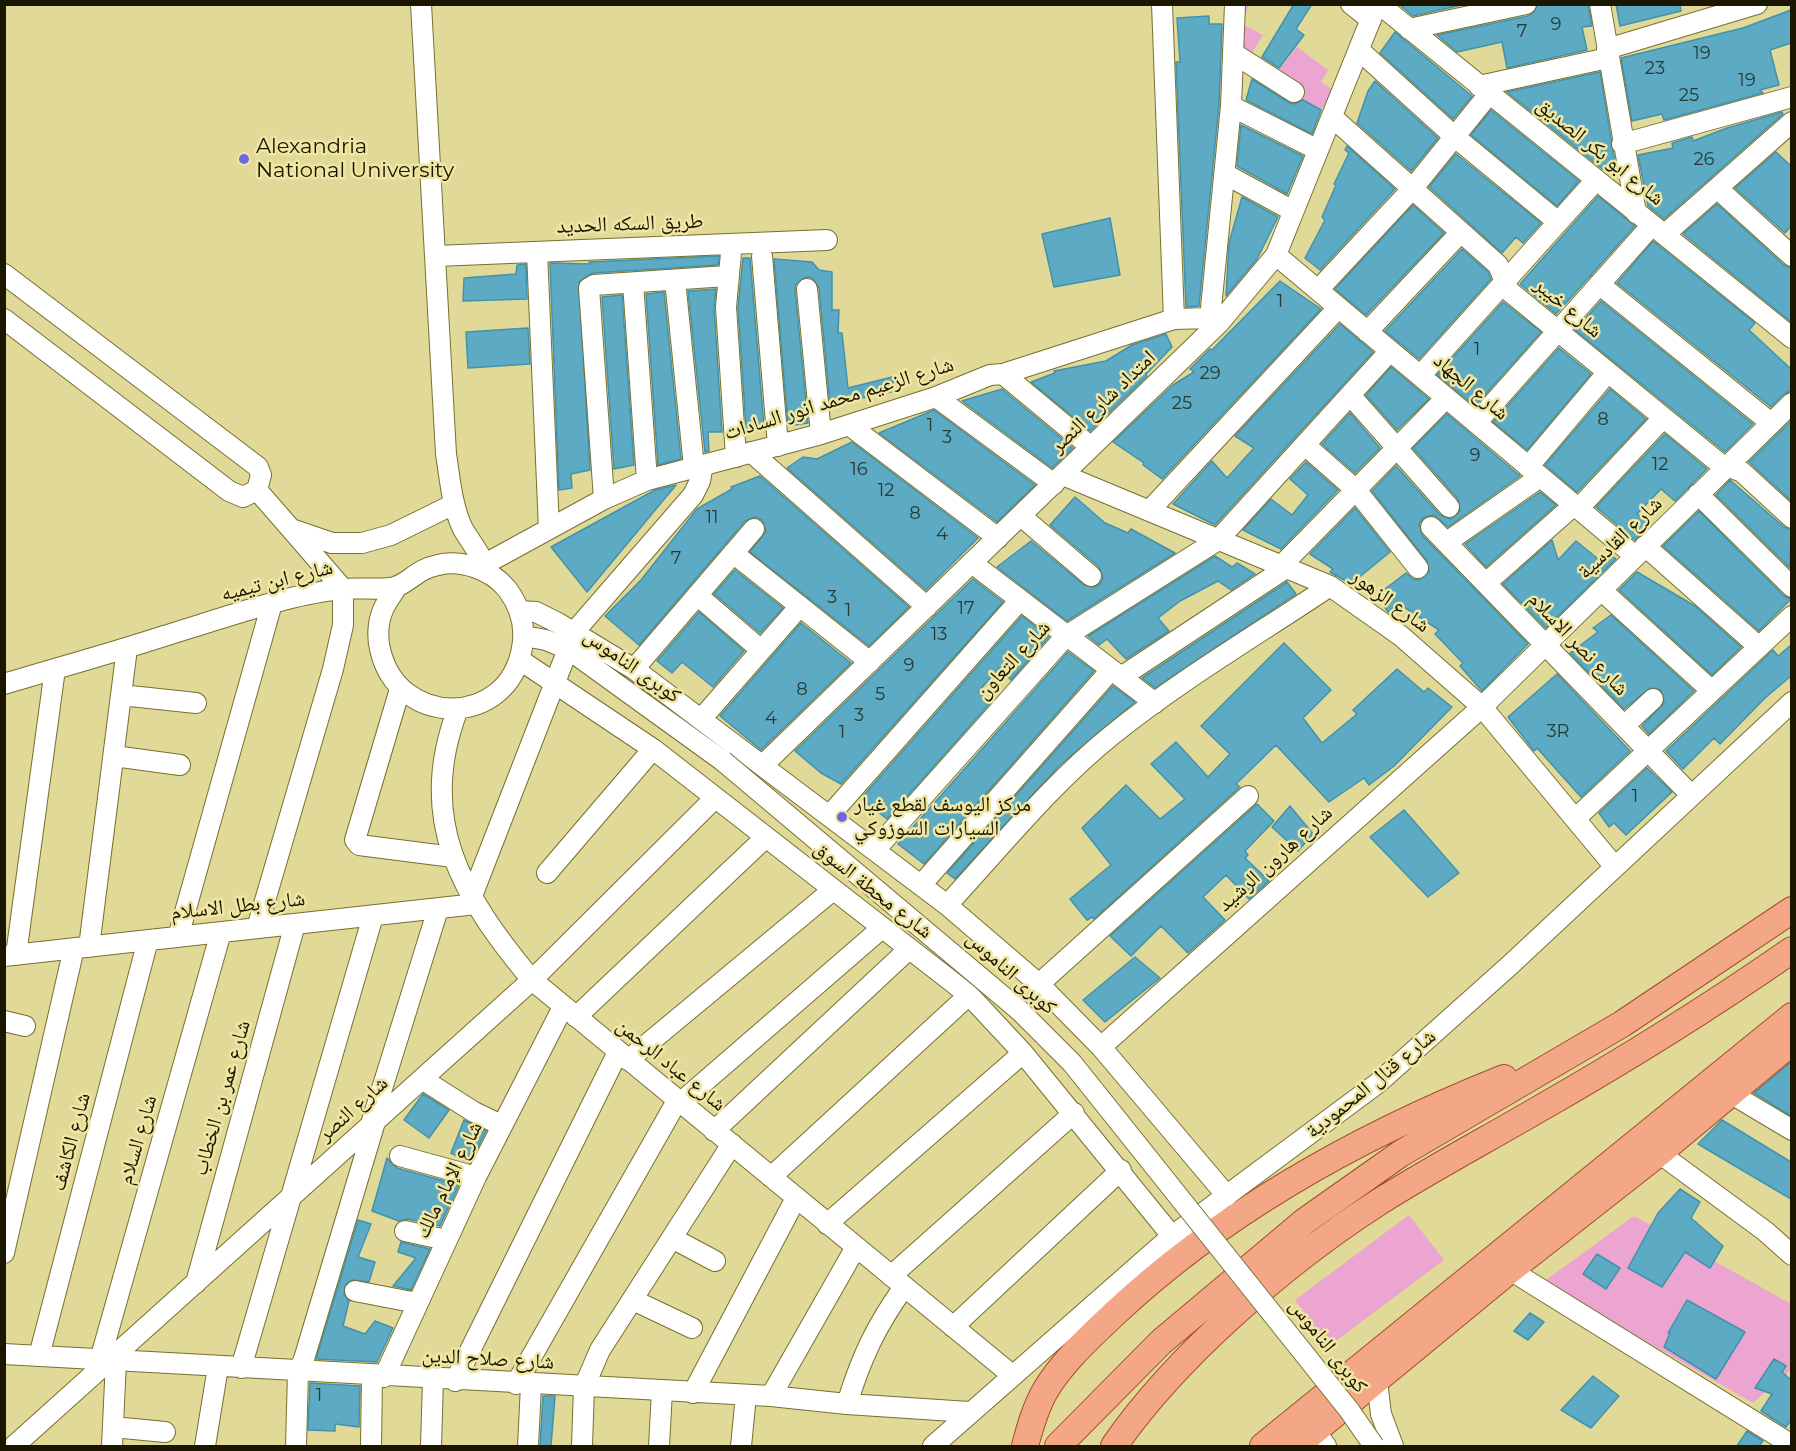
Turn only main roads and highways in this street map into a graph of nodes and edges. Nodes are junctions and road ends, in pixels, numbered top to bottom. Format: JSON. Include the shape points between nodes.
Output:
{"nodes":[{"id":1,"x":1791,"y":910,"type":"edge"},
{"id":2,"x":1791,"y":950,"type":"edge"},
{"id":3,"x":1791,"y":1016,"type":"edge"},
{"id":4,"x":1622,"y":1024,"type":"junction"},
{"id":5,"x":1791,"y":1042,"type":"edge"},
{"id":6,"x":1072,"y":1437,"type":"edge"},
{"id":7,"x":1312,"y":1441,"type":"edge"},
{"id":8,"x":1025,"y":1446,"type":"edge"},
{"id":9,"x":1058,"y":1446,"type":"edge"},
{"id":10,"x":1114,"y":1446,"type":"edge"},
{"id":11,"x":1263,"y":1446,"type":"edge"}],
"edges":[{"from":1,"to":4,"type":"main road"},
{"from":2,"to":10,"type":"main road","via":[[1692,1016],[1378,1203],[1298,1261],[1188,1360]]},
{"from":3,"to":11,"type":"main road"},
{"from":4,"to":6,"type":"main road","via":[[1446,1126],[1305,1221],[1161,1342]]},
{"from":4,"to":8,"type":"main road","via":[[1378,1135],[1291,1182],[1208,1236],[1131,1298],[1069,1359],[1035,1409]]},
{"from":5,"to":7,"type":"main road","via":[[1659,1153],[1510,1270]]},
{"from":6,"to":9,"type":"main road"}]}
